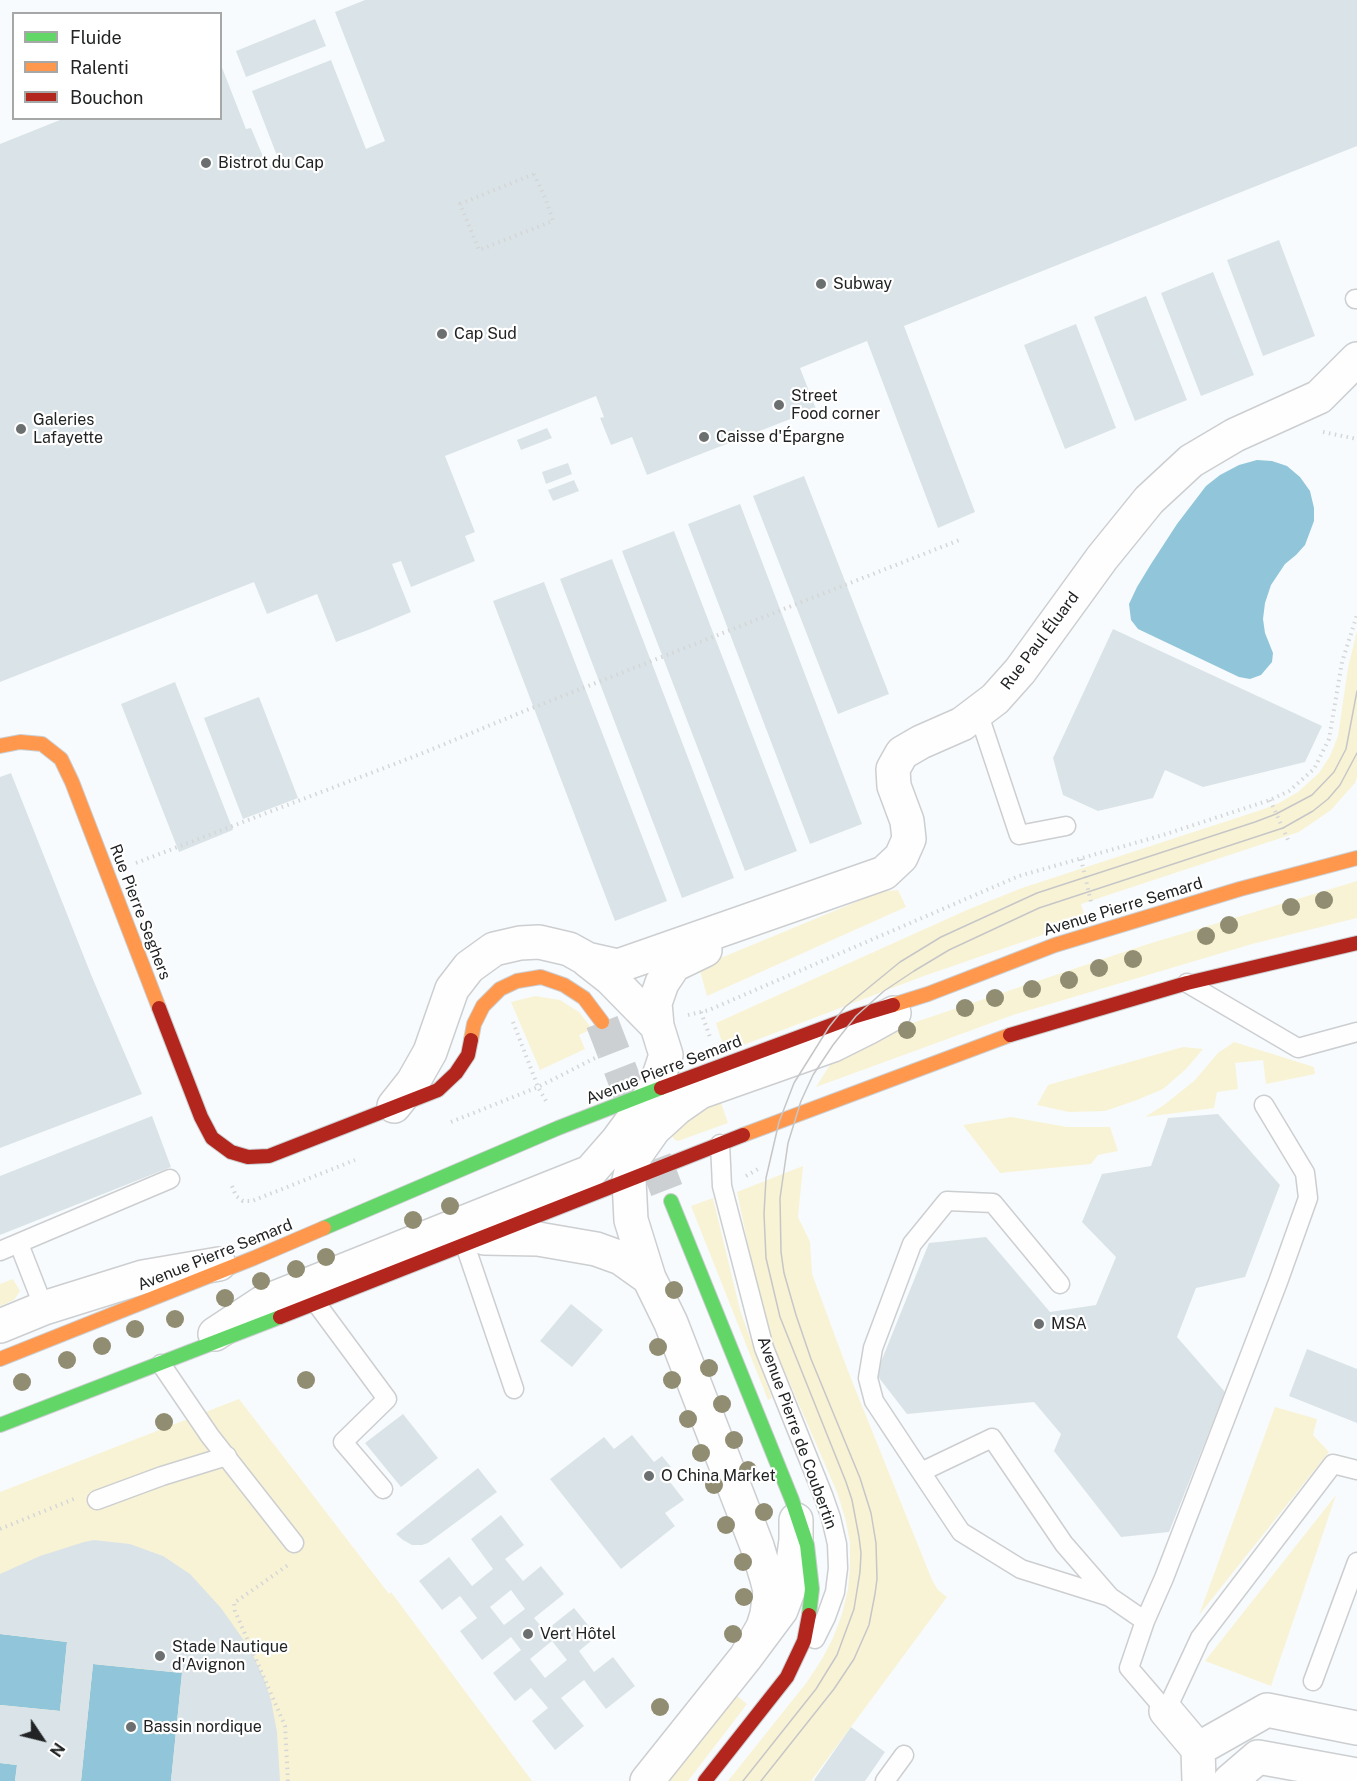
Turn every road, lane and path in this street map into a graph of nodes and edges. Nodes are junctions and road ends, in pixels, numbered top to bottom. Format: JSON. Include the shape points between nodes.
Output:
{"nodes":[{"id":1,"x":546,"y":200,"type":"joint"},
{"id":2,"x":1357,"y":359,"type":"edge"},
{"id":3,"x":962,"y":539,"type":"dead end"},
{"id":4,"x":978,"y":712,"type":"junction"},
{"id":5,"x":0,"y":746,"type":"edge"},
{"id":6,"x":1270,"y":800,"type":"dead end"},
{"id":7,"x":1066,"y":826,"type":"dead end"},
{"id":8,"x":1288,"y":839,"type":"dead end"},
{"id":9,"x":1357,"y":858,"type":"edge"},
{"id":10,"x":107,"y":874,"type":"junction"},
{"id":11,"x":755,"y":919,"type":"junction"},
{"id":12,"x":1357,"y":943,"type":"edge"},
{"id":13,"x":587,"y":959,"type":"junction"},
{"id":14,"x":1187,"y":982,"type":"junction"},
{"id":15,"x":928,"y":994,"type":"junction"},
{"id":16,"x":709,"y":1010,"type":"dead end"},
{"id":17,"x":701,"y":1012,"type":"junction"},
{"id":18,"x":511,"y":1018,"type":"dead end"},
{"id":19,"x":668,"y":1021,"type":"junction"},
{"id":20,"x":602,"y":1022,"type":"tunnel mouth"},
{"id":21,"x":1357,"y":1032,"type":"edge"},
{"id":22,"x":711,"y":1039,"type":"dead end"},
{"id":23,"x":538,"y":1087,"type":"dead end"},
{"id":24,"x":654,"y":1091,"type":"junction"},
{"id":25,"x":1264,"y":1105,"type":"dead end"},
{"id":26,"x":394,"y":1107,"type":"junction"},
{"id":27,"x":720,"y":1144,"type":"junction"},
{"id":28,"x":170,"y":1179,"type":"dead end"},
{"id":29,"x":629,"y":1180,"type":"junction"},
{"id":30,"x":671,"y":1201,"type":"tunnel mouth"},
{"id":31,"x":474,"y":1241,"type":"junction"},
{"id":32,"x":19,"y":1244,"type":"junction"},
{"id":33,"x":0,"y":1251,"type":"edge"},
{"id":34,"x":254,"y":1258,"type":"junction"},
{"id":35,"x":649,"y":1278,"type":"junction"},
{"id":36,"x":1060,"y":1284,"type":"dead end"},
{"id":37,"x":316,"y":1303,"type":"junction"},
{"id":38,"x":44,"y":1308,"type":"junction"},
{"id":39,"x":0,"y":1326,"type":"edge"},
{"id":40,"x":0,"y":1359,"type":"edge"},
{"id":41,"x":172,"y":1359,"type":"junction"},
{"id":42,"x":514,"y":1389,"type":"dead end"},
{"id":43,"x":0,"y":1425,"type":"edge"},
{"id":44,"x":226,"y":1456,"type":"junction"},
{"id":45,"x":1357,"y":1470,"type":"edge"},
{"id":46,"x":921,"y":1472,"type":"junction"},
{"id":47,"x":383,"y":1490,"type":"dead end"},
{"id":48,"x":97,"y":1500,"type":"joint"},
{"id":49,"x":792,"y":1500,"type":"junction"},
{"id":50,"x":0,"y":1529,"type":"edge"},
{"id":51,"x":294,"y":1543,"type":"joint"},
{"id":52,"x":1357,"y":1562,"type":"edge"},
{"id":53,"x":1110,"y":1597,"type":"junction"},
{"id":54,"x":1349,"y":1605,"type":"edge"},
{"id":55,"x":1145,"y":1621,"type":"junction"},
{"id":56,"x":746,"y":1657,"type":"junction"},
{"id":57,"x":787,"y":1677,"type":"junction"},
{"id":58,"x":1313,"y":1680,"type":"dead end"},
{"id":59,"x":1166,"y":1711,"type":"junction"},
{"id":60,"x":1357,"y":1728,"type":"edge"},
{"id":61,"x":904,"y":1755,"type":"dead end"},
{"id":62,"x":1198,"y":1765,"type":"edge"},
{"id":63,"x":1357,"y":1774,"type":"edge"},
{"id":64,"x":288,"y":1781,"type":"edge"},
{"id":65,"x":647,"y":1781,"type":"edge"},
{"id":66,"x":705,"y":1781,"type":"edge"},
{"id":67,"x":885,"y":1781,"type":"edge"},
{"id":68,"x":1230,"y":1781,"type":"edge"}],
"edges":[{"from":1,"to":1,"type":"path","via":[[534,174],[460,204],[479,250],[553,221]]},
{"from":2,"to":4,"type":"street","name":"Rue Paul Éluard","via":[[1319,397],[1235,435],[1191,461],[1149,500],[1020,671]]},
{"from":3,"to":10,"type":"path"},
{"from":4,"to":7,"type":"lane","via":[[1019,835]]},
{"from":4,"to":11,"type":"street","name":"Rue Paul Éluard","via":[[902,753],[893,769],[894,786],[909,839],[901,857],[884,873]]},
{"from":5,"to":10,"type":"main road","name":"Rue Pierre Seghers","via":[[20,742],[42,744],[61,759]]},
{"from":6,"to":8,"type":"path"},
{"from":9,"to":15,"type":"main road","name":"Avenue Pierre Semard","via":[[1055,945]]},
{"from":10,"to":26,"type":"main road","name":"Rue Pierre Seghers","via":[[212,1138],[231,1152],[248,1157],[269,1156]]},
{"from":11,"to":13,"type":"street","via":[[618,966]]},
{"from":11,"to":19,"type":"street","name":"Rue Paul Éluard","via":[[736,936],[674,965],[655,1003]]},
{"from":12,"to":14,"type":"main road"},
{"from":13,"to":19,"type":"street"},
{"from":13,"to":26,"type":"street","via":[[569,949],[539,942],[520,943],[494,949],[469,967],[452,989],[430,1052]]},
{"from":14,"to":21,"type":"lane","via":[[1298,1048]]},
{"from":14,"to":27,"type":"main road","via":[[997,1039]]},
{"from":15,"to":24,"type":"main road","name":"Avenue Pierre Semard","via":[[856,1016]]},
{"from":15,"to":29,"type":"street","via":[[833,1045],[700,1092],[654,1129],[635,1156]]},
{"from":16,"to":17,"type":"path"},
{"from":17,"to":19,"type":"path"},
{"from":17,"to":22,"type":"path"},
{"from":18,"to":23,"type":"path"},
{"from":19,"to":24,"type":"street","via":[[666,1055]]},
{"from":20,"to":26,"type":"main road","via":[[584,998],[564,985],[541,977],[517,981],[500,989],[483,1006],[474,1024],[468,1055],[456,1073],[438,1090]]},
{"from":24,"to":34,"type":"main road","name":"Avenue Pierre Semard"},
{"from":24,"to":41,"type":"street","via":[[590,1172],[262,1303]]},
{"from":25,"to":55,"type":"lane","via":[[1305,1173],[1308,1198]]},
{"from":27,"to":29,"type":"main road"},
{"from":27,"to":57,"type":"lane","name":"Avenue Pierre de Coubertin","via":[[722,1186],[764,1348],[823,1495],[837,1544],[835,1592],[826,1617]]},
{"from":28,"to":32,"type":"lane"},
{"from":29,"to":31,"type":"main road"},
{"from":29,"to":35,"type":"street","name":"Avenue Pierre de Coubertin","via":[[631,1220]]},
{"from":30,"to":49,"type":"main road","name":"Avenue Pierre de Coubertin"},
{"from":31,"to":35,"type":"street","via":[[538,1239],[596,1249],[621,1258]]},
{"from":31,"to":37,"type":"main road"},
{"from":31,"to":42,"type":"lane"},
{"from":32,"to":33,"type":"lane"},
{"from":32,"to":38,"type":"lane"},
{"from":34,"to":38,"type":"street","via":[[142,1277]]},
{"from":34,"to":40,"type":"main road","name":"Avenue Pierre Semard"},
{"from":35,"to":56,"type":"street","name":"Avenue Pierre de Coubertin","via":[[671,1323],[767,1579],[767,1614]]},
{"from":36,"to":46,"type":"lane","via":[[993,1203],[947,1201],[912,1244],[873,1348],[868,1378],[874,1401]]},
{"from":37,"to":41,"type":"main road"},
{"from":37,"to":47,"type":"lane","via":[[387,1399],[343,1442]]},
{"from":38,"to":39,"type":"street"},
{"from":41,"to":43,"type":"main road"},
{"from":41,"to":44,"type":"lane","via":[[210,1436]]},
{"from":44,"to":48,"type":"lane"},
{"from":44,"to":51,"type":"lane"},
{"from":45,"to":59,"type":"lane","via":[[1333,1464],[1200,1638]]},
{"from":46,"to":53,"type":"lane","via":[[961,1532],[1021,1569]]},
{"from":46,"to":53,"type":"lane","via":[[992,1438],[1064,1544]]},
{"from":48,"to":50,"type":"path","via":[[85,1495]]},
{"from":49,"to":56,"type":"street","name":"Avenue Pierre de Coubertin","via":[[796,1534],[790,1586],[781,1610]]},
{"from":49,"to":57,"type":"main road","name":"Avenue Pierre de Coubertin","via":[[807,1545],[812,1589],[804,1641]]},
{"from":51,"to":64,"type":"path","via":[[301,1556],[234,1603],[285,1726]]},
{"from":52,"to":54,"type":"lane"},
{"from":53,"to":55,"type":"lane"},
{"from":54,"to":58,"type":"lane"},
{"from":55,"to":59,"type":"lane","via":[[1129,1668]]},
{"from":56,"to":65,"type":"street","name":"Avenue Pierre de Coubertin"},
{"from":57,"to":66,"type":"main road","name":"Avenue Pierre de Coubertin"},
{"from":59,"to":62,"type":"street"},
{"from":60,"to":62,"type":"street","via":[[1268,1710]]},
{"from":61,"to":67,"type":"lane"},
{"from":63,"to":68,"type":"street","via":[[1258,1756]]}]}
